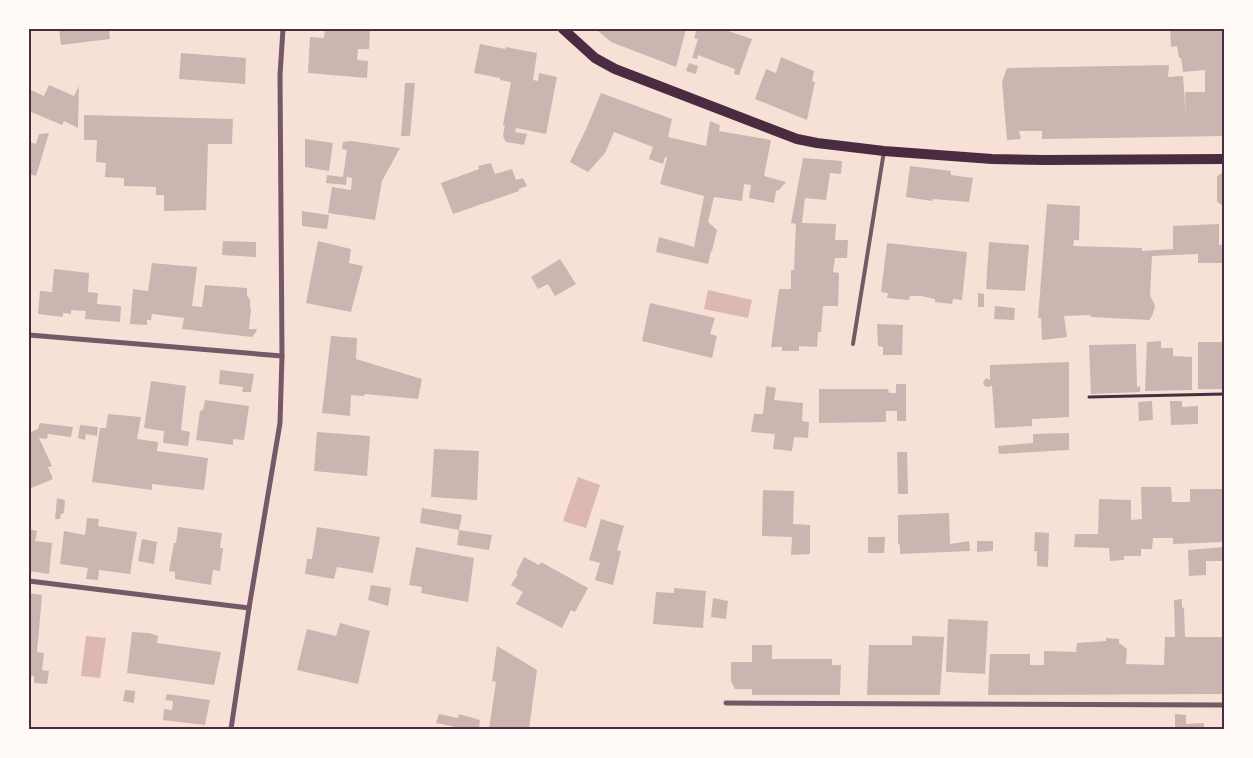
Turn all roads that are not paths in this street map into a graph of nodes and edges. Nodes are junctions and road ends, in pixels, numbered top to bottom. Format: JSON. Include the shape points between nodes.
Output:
{"nodes":[{"id":1,"x":283,"y":29,"type":"edge"},
{"id":2,"x":563,"y":29,"type":"edge"},
{"id":3,"x":884,"y":151,"type":"junction"},
{"id":4,"x":1224,"y":159,"type":"edge"},
{"id":5,"x":29,"y":335,"type":"edge"},
{"id":6,"x":853,"y":344,"type":"dead end"},
{"id":7,"x":282,"y":356,"type":"junction"},
{"id":8,"x":29,"y":580,"type":"edge"},
{"id":9,"x":249,"y":608,"type":"junction"},
{"id":10,"x":726,"y":703,"type":"dead end"},
{"id":11,"x":1224,"y":705,"type":"edge"},
{"id":12,"x":231,"y":729,"type":"edge"}],
"edges":[{"from":1,"to":7,"type":"street","via":[[280,75]]},
{"from":2,"to":3,"type":"main road","via":[[595,58],[615,69],[797,139]]},
{"from":3,"to":4,"type":"main road","via":[[1001,160]]},
{"from":3,"to":6,"type":"lane"},
{"from":5,"to":7,"type":"street"},
{"from":7,"to":9,"type":"street","via":[[280,423]]},
{"from":8,"to":9,"type":"street"},
{"from":9,"to":12,"type":"street"},
{"from":10,"to":11,"type":"street"}]}
